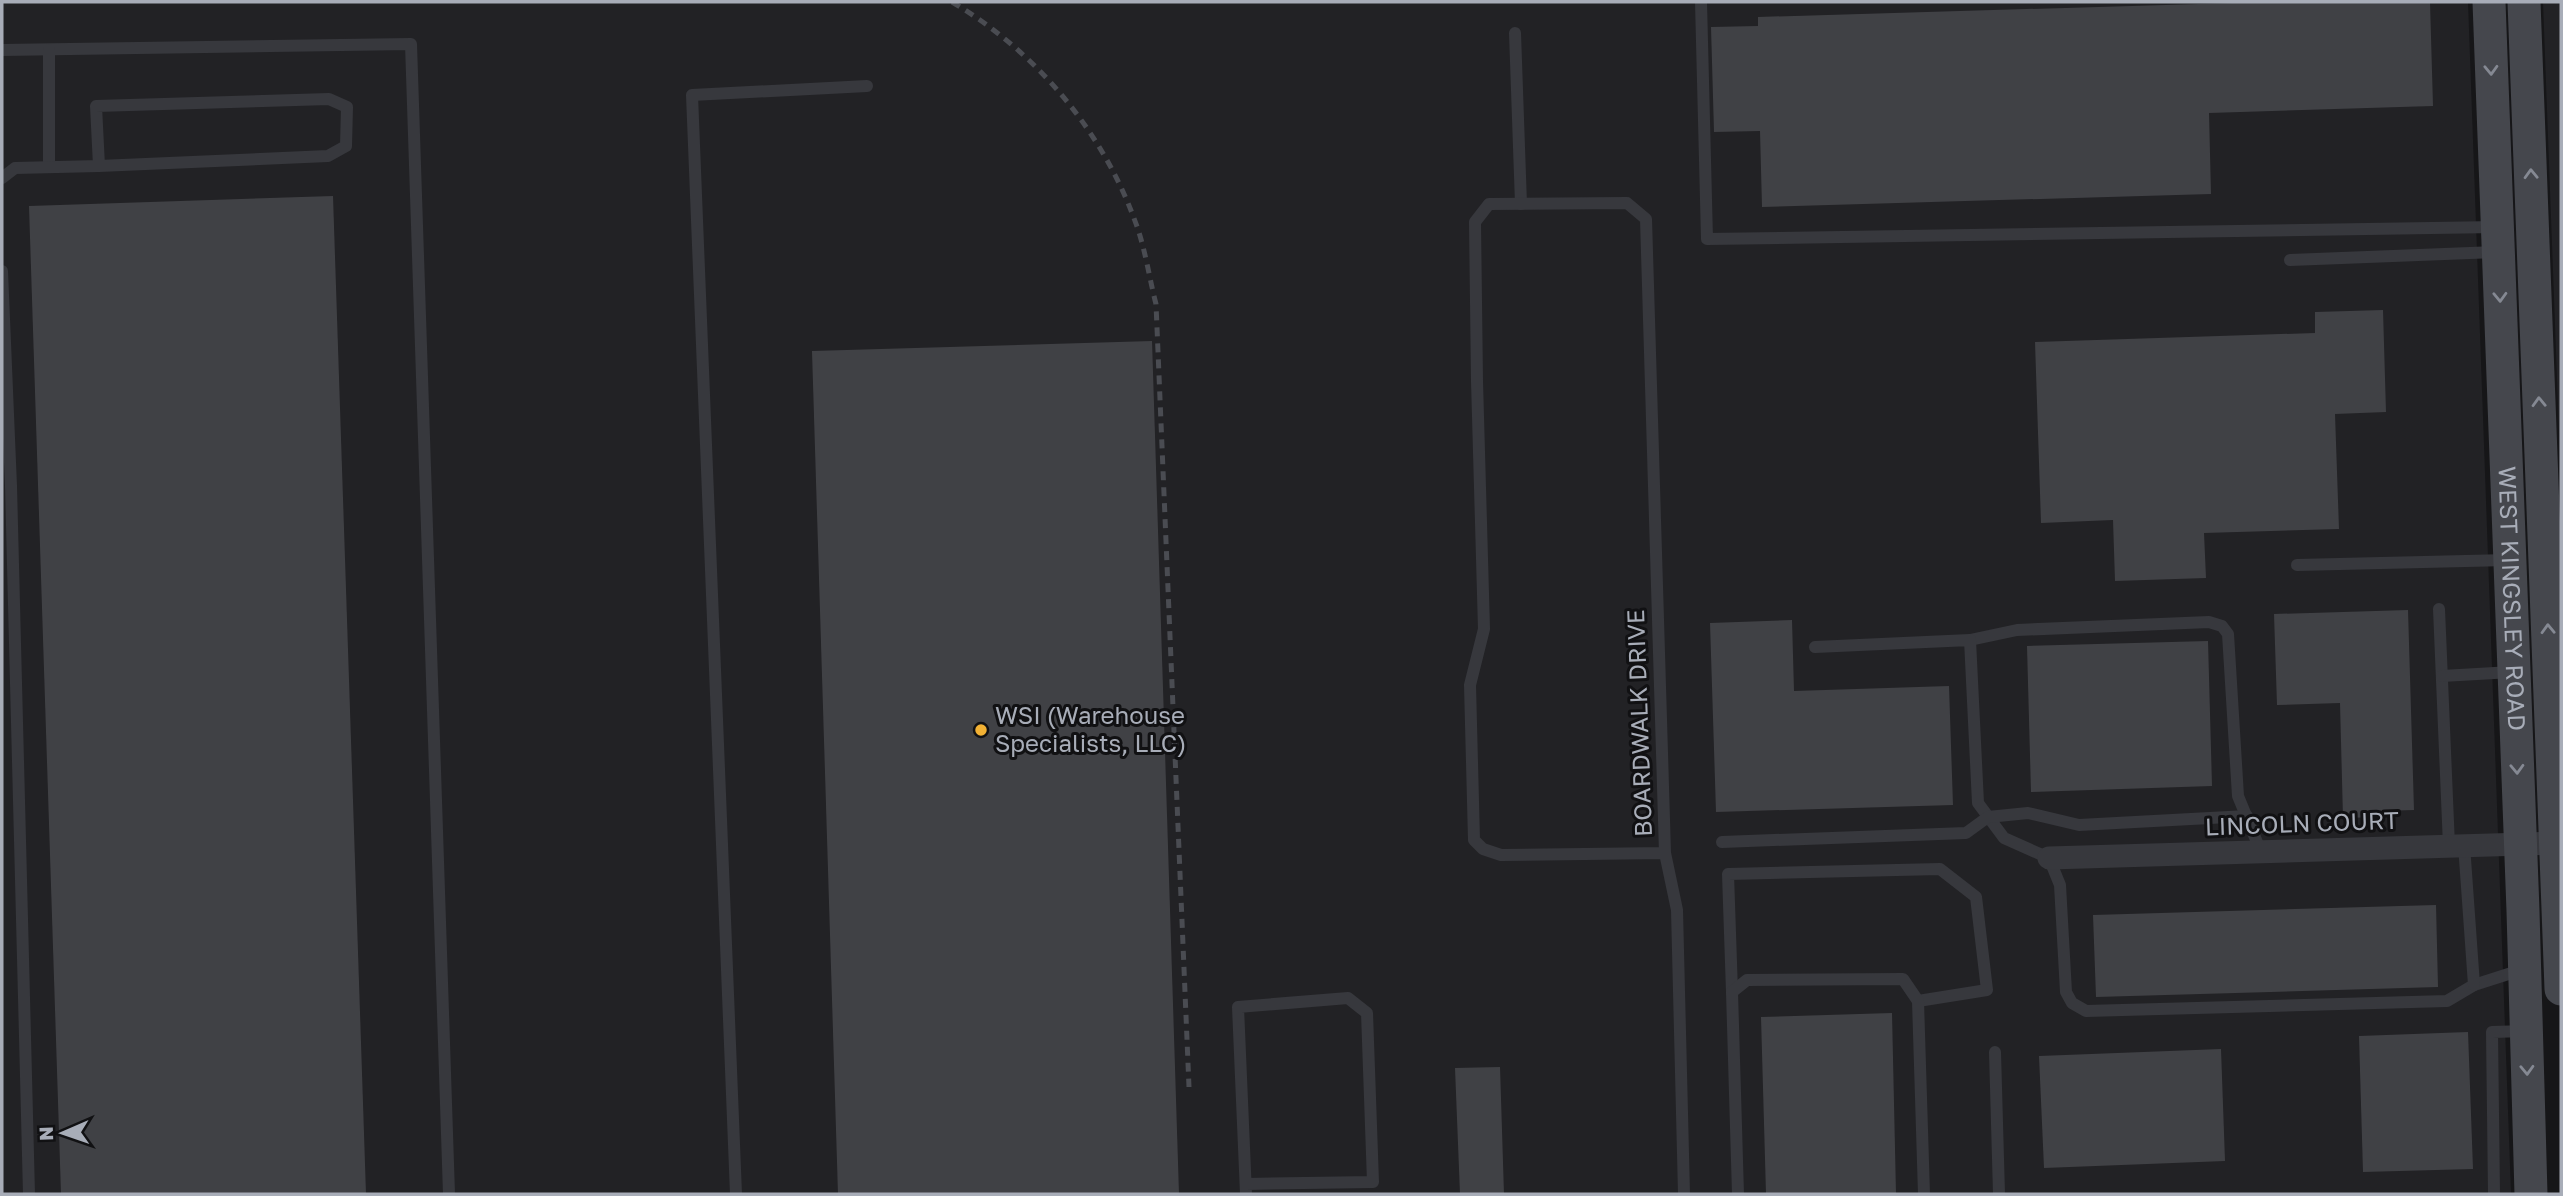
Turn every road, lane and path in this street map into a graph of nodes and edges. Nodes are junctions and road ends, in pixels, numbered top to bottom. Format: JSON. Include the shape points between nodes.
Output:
{"nodes":[{"id":1,"x":1701,"y":2,"type":"edge"},
{"id":2,"x":2489,"y":2,"type":"edge"},
{"id":3,"x":2524,"y":2,"type":"edge"},
{"id":4,"x":1515,"y":33,"type":"dead end"},
{"id":5,"x":2,"y":50,"type":"edge"},
{"id":6,"x":48,"y":50,"type":"junction"},
{"id":7,"x":867,"y":86,"type":"dead end"},
{"id":8,"x":99,"y":166,"type":"junction"},
{"id":9,"x":49,"y":167,"type":"junction"},
{"id":10,"x":2,"y":178,"type":"edge"},
{"id":11,"x":1521,"y":204,"type":"junction"},
{"id":12,"x":2513,"y":240,"type":"junction"},
{"id":13,"x":2290,"y":260,"type":"dead end"},
{"id":14,"x":2,"y":271,"type":"edge"},
{"id":15,"x":6,"y":486,"type":"edge"},
{"id":16,"x":2534,"y":559,"type":"edge"},
{"id":17,"x":2297,"y":565,"type":"dead end"},
{"id":18,"x":2439,"y":609,"type":"dead end"},
{"id":19,"x":1970,"y":640,"type":"junction"},
{"id":20,"x":1815,"y":647,"type":"dead end"},
{"id":21,"x":2550,"y":671,"type":"junction"},
{"id":22,"x":2514,"y":672,"type":"junction"},
{"id":23,"x":2442,"y":676,"type":"junction"},
{"id":24,"x":2247,"y":816,"type":"junction"},
{"id":25,"x":1988,"y":817,"type":"junction"},
{"id":26,"x":1722,"y":842,"type":"dead end"},
{"id":27,"x":2520,"y":843,"type":"junction"},
{"id":28,"x":2557,"y":843,"type":"junction"},
{"id":29,"x":2457,"y":845,"type":"junction"},
{"id":30,"x":2261,"y":852,"type":"junction"},
{"id":31,"x":1665,"y":853,"type":"junction"},
{"id":32,"x":2049,"y":858,"type":"junction"},
{"id":33,"x":2561,"y":966,"type":"edge"},
{"id":34,"x":2525,"y":969,"type":"junction"},
{"id":35,"x":2474,"y":985,"type":"junction"},
{"id":36,"x":2561,"y":989,"type":"edge"},
{"id":37,"x":1732,"y":992,"type":"junction"},
{"id":38,"x":1918,"y":1001,"type":"junction"},
{"id":39,"x":2526,"y":1031,"type":"junction"},
{"id":40,"x":1995,"y":1052,"type":"dead end"},
{"id":41,"x":1246,"y":1189,"type":"edge"},
{"id":42,"x":29,"y":1194,"type":"edge"},
{"id":43,"x":449,"y":1194,"type":"edge"},
{"id":44,"x":736,"y":1194,"type":"edge"},
{"id":45,"x":1684,"y":1194,"type":"edge"},
{"id":46,"x":1738,"y":1194,"type":"edge"},
{"id":47,"x":1924,"y":1194,"type":"edge"},
{"id":48,"x":1999,"y":1194,"type":"edge"},
{"id":49,"x":2494,"y":1194,"type":"edge"},
{"id":50,"x":2531,"y":1194,"type":"edge"}],
"edges":[{"from":1,"to":12,"type":"lane","via":[[1707,239]]},
{"from":2,"to":12,"type":"main road","name":"WEST KINGSLEY ROAD","one_way":true},
{"from":12,"to":3,"type":"main road","name":"WEST KINGSLEY ROAD","one_way":true},
{"from":4,"to":11,"type":"lane"},
{"from":5,"to":6,"type":"lane"},
{"from":6,"to":9,"type":"lane"},
{"from":6,"to":43,"type":"lane","via":[[411,44]]},
{"from":7,"to":44,"type":"lane","via":[[692,95]]},
{"from":8,"to":8,"type":"lane","via":[[328,156],[346,146],[347,107],[329,99],[96,106]]},
{"from":8,"to":9,"type":"lane"},
{"from":9,"to":10,"type":"lane","via":[[15,167]]},
{"from":11,"to":31,"type":"lane","name":"BOARDWALK DRIVE","via":[[1626,203],[1646,219]]},
{"from":11,"to":31,"type":"lane","name":"BOARDWALK DRIVE","via":[[1489,204],[1475,222],[1484,629],[1470,685],[1474,840],[1501,855]]},
{"from":12,"to":13,"type":"lane"},
{"from":12,"to":16,"type":"main road","name":"WEST KINGSLEY ROAD"},
{"from":14,"to":15,"type":"lane"},
{"from":15,"to":42,"type":"lane"},
{"from":16,"to":17,"type":"lane"},
{"from":21,"to":16,"type":"main road","name":"WEST KINGSLEY ROAD","one_way":true},
{"from":16,"to":22,"type":"main road","name":"WEST KINGSLEY ROAD"},
{"from":18,"to":23,"type":"lane"},
{"from":19,"to":20,"type":"lane"},
{"from":19,"to":24,"type":"lane","via":[[2017,630],[2209,622],[2222,626],[2228,634],[2238,796]]},
{"from":19,"to":25,"type":"lane","via":[[1978,803]]},
{"from":21,"to":22,"type":"main road"},
{"from":21,"to":28,"type":"main road","name":"WEST KINGSLEY ROAD"},
{"from":22,"to":23,"type":"lane"},
{"from":22,"to":27,"type":"main road","name":"WEST KINGSLEY ROAD","one_way":true},
{"from":23,"to":29,"type":"lane"},
{"from":24,"to":25,"type":"lane","via":[[2079,825],[2028,813]]},
{"from":24,"to":30,"type":"lane"},
{"from":25,"to":26,"type":"lane","via":[[1966,833]]},
{"from":25,"to":32,"type":"lane","via":[[2004,838]]},
{"from":27,"to":28,"type":"street","name":"LINCOLN COURT"},
{"from":27,"to":29,"type":"street","name":"LINCOLN COURT"},
{"from":27,"to":34,"type":"main road","name":"WEST KINGSLEY ROAD"},
{"from":28,"to":33,"type":"main road","name":"WEST KINGSLEY ROAD"},
{"from":29,"to":30,"type":"street","name":"LINCOLN COURT"},
{"from":29,"to":35,"type":"lane"},
{"from":30,"to":32,"type":"street","name":"LINCOLN COURT"},
{"from":31,"to":45,"type":"lane","name":"BOARDWALK DRIVE","via":[[1677,910]]},
{"from":32,"to":35,"type":"lane","via":[[2060,885],[2066,992],[2072,1003],[2086,1011],[2447,1001]]},
{"from":33,"to":34,"type":"main road"},
{"from":33,"to":36,"type":"main road","name":"WEST KINGSLEY ROAD"},
{"from":34,"to":35,"type":"lane"},
{"from":34,"to":39,"type":"main road","name":"WEST KINGSLEY ROAD"},
{"from":37,"to":38,"type":"lane","via":[[1747,980],[1903,979]]},
{"from":37,"to":38,"type":"lane","via":[[1728,874],[1940,869],[1976,897],[1987,990]]},
{"from":37,"to":46,"type":"lane"},
{"from":38,"to":47,"type":"lane"},
{"from":39,"to":49,"type":"lane","via":[[2492,1032]]},
{"from":39,"to":50,"type":"main road","name":"WEST KINGSLEY ROAD","one_way":true},
{"from":40,"to":48,"type":"lane"},
{"from":41,"to":41,"type":"lane","via":[[1373,1182],[1367,1013],[1348,998],[1238,1007]]}]}
